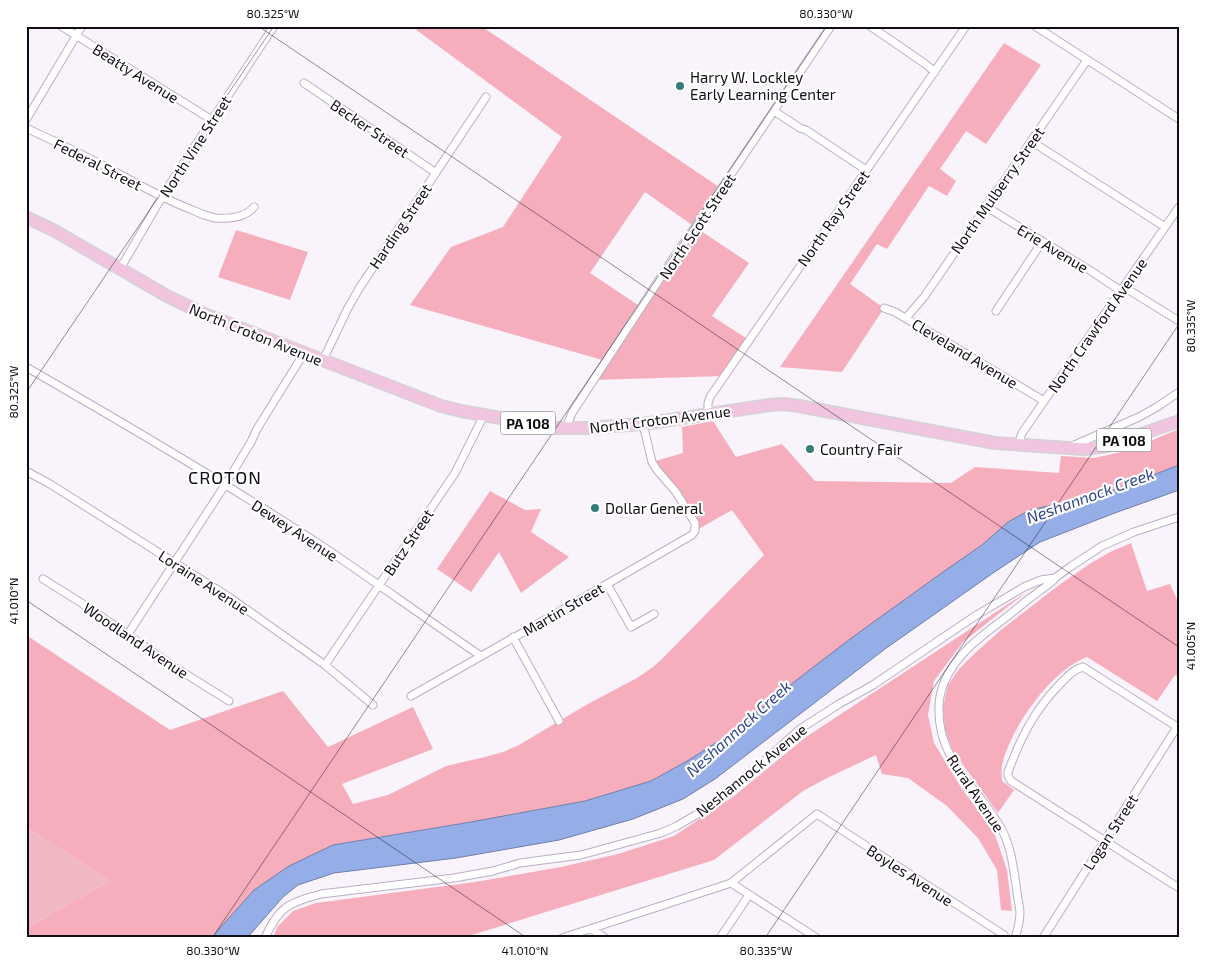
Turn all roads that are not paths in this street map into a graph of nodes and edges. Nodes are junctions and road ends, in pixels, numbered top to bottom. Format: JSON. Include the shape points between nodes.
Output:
{"nodes":[{"id":1,"x":61,"y":26,"type":"edge"},
{"id":2,"x":82,"y":26,"type":"edge"},
{"id":3,"x":274,"y":26,"type":"edge"},
{"id":4,"x":831,"y":26,"type":"edge"},
{"id":5,"x":870,"y":26,"type":"edge"},
{"id":6,"x":966,"y":26,"type":"edge"},
{"id":7,"x":1035,"y":26,"type":"edge"},
{"id":8,"x":76,"y":36,"type":"junction"},
{"id":9,"x":1087,"y":60,"type":"junction"},
{"id":10,"x":935,"y":72,"type":"junction"},
{"id":11,"x":304,"y":83,"type":"dead end"},
{"id":12,"x":486,"y":97,"type":"dead end"},
{"id":13,"x":774,"y":111,"type":"junction"},
{"id":14,"x":1179,"y":119,"type":"edge"},
{"id":15,"x":26,"y":120,"type":"edge"},
{"id":16,"x":212,"y":120,"type":"junction"},
{"id":17,"x":26,"y":128,"type":"edge"},
{"id":18,"x":1031,"y":140,"type":"junction"},
{"id":19,"x":866,"y":170,"type":"junction"},
{"id":20,"x":436,"y":173,"type":"junction"},
{"id":21,"x":161,"y":197,"type":"junction"},
{"id":22,"x":985,"y":206,"type":"junction"},
{"id":23,"x":254,"y":207,"type":"dead end"},
{"id":24,"x":1179,"y":207,"type":"edge"},
{"id":25,"x":26,"y":217,"type":"edge"},
{"id":26,"x":1165,"y":227,"type":"junction"},
{"id":27,"x":1042,"y":242,"type":"junction"},
{"id":28,"x":120,"y":268,"type":"junction"},
{"id":29,"x":1122,"y":289,"type":"junction"},
{"id":30,"x":884,"y":308,"type":"dead end"},
{"id":31,"x":996,"y":311,"type":"dead end"},
{"id":32,"x":906,"y":318,"type":"junction"},
{"id":33,"x":1178,"y":320,"type":"edge"},
{"id":34,"x":304,"y":353,"type":"junction"},
{"id":35,"x":323,"y":360,"type":"junction"},
{"id":36,"x":26,"y":367,"type":"edge"},
{"id":37,"x":1179,"y":392,"type":"edge"},
{"id":38,"x":1044,"y":401,"type":"junction"},
{"id":39,"x":708,"y":414,"type":"junction"},
{"id":40,"x":484,"y":415,"type":"junction"},
{"id":41,"x":1179,"y":421,"type":"edge"},
{"id":42,"x":642,"y":424,"type":"junction"},
{"id":43,"x":566,"y":428,"type":"junction"},
{"id":44,"x":1020,"y":444,"type":"junction"},
{"id":45,"x":1067,"y":448,"type":"junction"},
{"id":46,"x":26,"y":471,"type":"edge"},
{"id":47,"x":225,"y":485,"type":"junction"},
{"id":48,"x":1179,"y":517,"type":"edge"},
{"id":49,"x":175,"y":564,"type":"junction"},
{"id":50,"x":1055,"y":578,"type":"junction"},
{"id":51,"x":43,"y":580,"type":"dead end"},
{"id":52,"x":607,"y":584,"type":"junction"},
{"id":53,"x":379,"y":586,"type":"junction"},
{"id":54,"x":654,"y":614,"type":"dead end"},
{"id":55,"x":128,"y":634,"type":"junction"},
{"id":56,"x":513,"y":637,"type":"junction"},
{"id":57,"x":481,"y":656,"type":"junction"},
{"id":58,"x":325,"y":665,"type":"junction"},
{"id":59,"x":411,"y":696,"type":"dead end"},
{"id":60,"x":228,"y":701,"type":"dead end"},
{"id":61,"x":373,"y":705,"type":"dead end"},
{"id":62,"x":559,"y":721,"type":"dead end"},
{"id":63,"x":1178,"y":728,"type":"edge"},
{"id":64,"x":1105,"y":840,"type":"junction"},
{"id":65,"x":731,"y":883,"type":"junction"},
{"id":66,"x":1179,"y":888,"type":"edge"},
{"id":67,"x":748,"y":894,"type":"junction"},
{"id":68,"x":591,"y":928,"type":"junction"},
{"id":69,"x":1004,"y":935,"type":"dead end"},
{"id":70,"x":565,"y":937,"type":"edge"},
{"id":71,"x":265,"y":938,"type":"edge"},
{"id":72,"x":604,"y":938,"type":"edge"},
{"id":73,"x":720,"y":938,"type":"edge"},
{"id":74,"x":817,"y":938,"type":"edge"},
{"id":75,"x":1016,"y":938,"type":"edge"},
{"id":76,"x":1043,"y":938,"type":"edge"}],
"edges":[{"from":1,"to":8,"type":"street","name":"Beatty Avenue"},
{"from":2,"to":8,"type":"street"},
{"from":3,"to":16,"type":"street","name":"North Vine Street"},
{"from":4,"to":13,"type":"street","name":"North Scott Street"},
{"from":5,"to":10,"type":"street"},
{"from":6,"to":10,"type":"street","name":"North Ray Street"},
{"from":7,"to":9,"type":"street"},
{"from":8,"to":15,"type":"street"},
{"from":8,"to":16,"type":"street","name":"Beatty Avenue"},
{"from":9,"to":14,"type":"street"},
{"from":9,"to":18,"type":"street","name":"North Mulberry Street"},
{"from":10,"to":19,"type":"street","name":"North Ray Street"},
{"from":11,"to":20,"type":"street","name":"Becker Street"},
{"from":12,"to":20,"type":"street","name":"Harding Street"},
{"from":13,"to":19,"type":"street"},
{"from":13,"to":43,"type":"street","name":"North Scott Street","via":[[572,413]]},
{"from":16,"to":21,"type":"street","name":"North Vine Street"},
{"from":17,"to":21,"type":"street","name":"Federal Street"},
{"from":18,"to":22,"type":"street","name":"North Mulberry Street"},
{"from":18,"to":26,"type":"street"},
{"from":19,"to":39,"type":"street","name":"North Ray Street","via":[[710,398]]},
{"from":20,"to":35,"type":"street","name":"Harding Street","via":[[360,287]]},
{"from":21,"to":23,"type":"street","name":"Federal Street","via":[[215,218],[238,216]]},
{"from":21,"to":28,"type":"street","name":"North Vine Street"},
{"from":22,"to":27,"type":"street","name":"Erie Avenue"},
{"from":22,"to":32,"type":"street","name":"North Mulberry Street","via":[[924,297]]},
{"from":24,"to":26,"type":"street","name":"North Crawford Avenue"},
{"from":25,"to":28,"type":"main road","name":"North Croton Avenue","number":"PA 108"},
{"from":26,"to":29,"type":"street","name":"North Crawford Avenue"},
{"from":27,"to":29,"type":"street","name":"Erie Avenue"},
{"from":27,"to":31,"type":"street"},
{"from":28,"to":34,"type":"main road","name":"North Croton Avenue","number":"PA 108","via":[[189,307]]},
{"from":29,"to":33,"type":"street","name":"Erie Avenue"},
{"from":29,"to":38,"type":"street","name":"North Crawford Avenue"},
{"from":30,"to":32,"type":"street","name":"Cleveland Avenue"},
{"from":32,"to":38,"type":"street","name":"Cleveland Avenue"},
{"from":34,"to":35,"type":"main road","name":"North Croton Avenue","number":"PA 108"},
{"from":34,"to":47,"type":"street"},
{"from":35,"to":40,"type":"main road","name":"North Croton Avenue","number":"PA 108","via":[[441,406]]},
{"from":36,"to":47,"type":"street","name":"Dewey Avenue"},
{"from":37,"to":45,"type":"street","via":[[1139,417]]},
{"from":38,"to":44,"type":"street","name":"North Crawford Avenue","via":[[1022,433]]},
{"from":39,"to":42,"type":"main road","name":"North Croton Avenue","number":"PA 108"},
{"from":39,"to":44,"type":"main road","name":"North Croton Avenue","number":"PA 108","via":[[784,404],[977,440]]},
{"from":40,"to":43,"type":"main road","name":"North Croton Avenue","number":"PA 108"},
{"from":40,"to":53,"type":"street","name":"Butz Street","via":[[455,473]]},
{"from":41,"to":45,"type":"main road","name":"North Croton Avenue","number":"PA 108","via":[[1107,446]]},
{"from":42,"to":43,"type":"main road","name":"North Croton Avenue","number":"PA 108"},
{"from":42,"to":52,"type":"street","name":"Martin Street","via":[[652,462],[688,511],[695,523],[695,532]]},
{"from":44,"to":45,"type":"main road","name":"North Croton Avenue","number":"PA 108"},
{"from":46,"to":49,"type":"street","name":"Loraine Avenue"},
{"from":47,"to":49,"type":"street"},
{"from":47,"to":53,"type":"street","name":"Dewey Avenue"},
{"from":48,"to":50,"type":"street","name":"Neshannock Avenue","via":[[1102,546]]},
{"from":49,"to":55,"type":"street"},
{"from":49,"to":58,"type":"street","name":"Loraine Avenue","via":[[229,597]]},
{"from":50,"to":71,"type":"street","name":"Neshannock Avenue","via":[[1020,589],[808,724],[706,809],[677,826],[581,855],[454,878],[321,894],[294,902],[283,910]]},
{"from":50,"to":75,"type":"street","name":"Rural Avenue","via":[[964,652],[946,677],[939,702],[938,717],[948,753],[998,824],[1008,845],[1020,912]]},
{"from":51,"to":55,"type":"street","name":"Woodland Avenue"},
{"from":52,"to":54,"type":"street","via":[[631,627]]},
{"from":52,"to":56,"type":"street","name":"Martin Street"},
{"from":53,"to":57,"type":"street","name":"Dewey Avenue"},
{"from":53,"to":58,"type":"street","name":"Butz Street"},
{"from":55,"to":60,"type":"street","name":"Woodland Avenue"},
{"from":56,"to":57,"type":"street","name":"Martin Street"},
{"from":56,"to":62,"type":"street"},
{"from":57,"to":59,"type":"street","name":"Martin Street"},
{"from":58,"to":61,"type":"street","name":"Loraine Avenue"},
{"from":63,"to":64,"type":"street","name":"Logan Street"},
{"from":63,"to":64,"type":"street","via":[[1083,667],[1072,673],[1043,703],[1016,750],[1009,777]]},
{"from":64,"to":66,"type":"street"},
{"from":64,"to":76,"type":"street","name":"Logan Street"},
{"from":65,"to":67,"type":"street"},
{"from":65,"to":68,"type":"street"},
{"from":65,"to":69,"type":"street","name":"Boyles Avenue","via":[[817,814]]},
{"from":67,"to":73,"type":"street"},
{"from":67,"to":74,"type":"street"},
{"from":68,"to":70,"type":"street"},
{"from":68,"to":72,"type":"street"}]}
